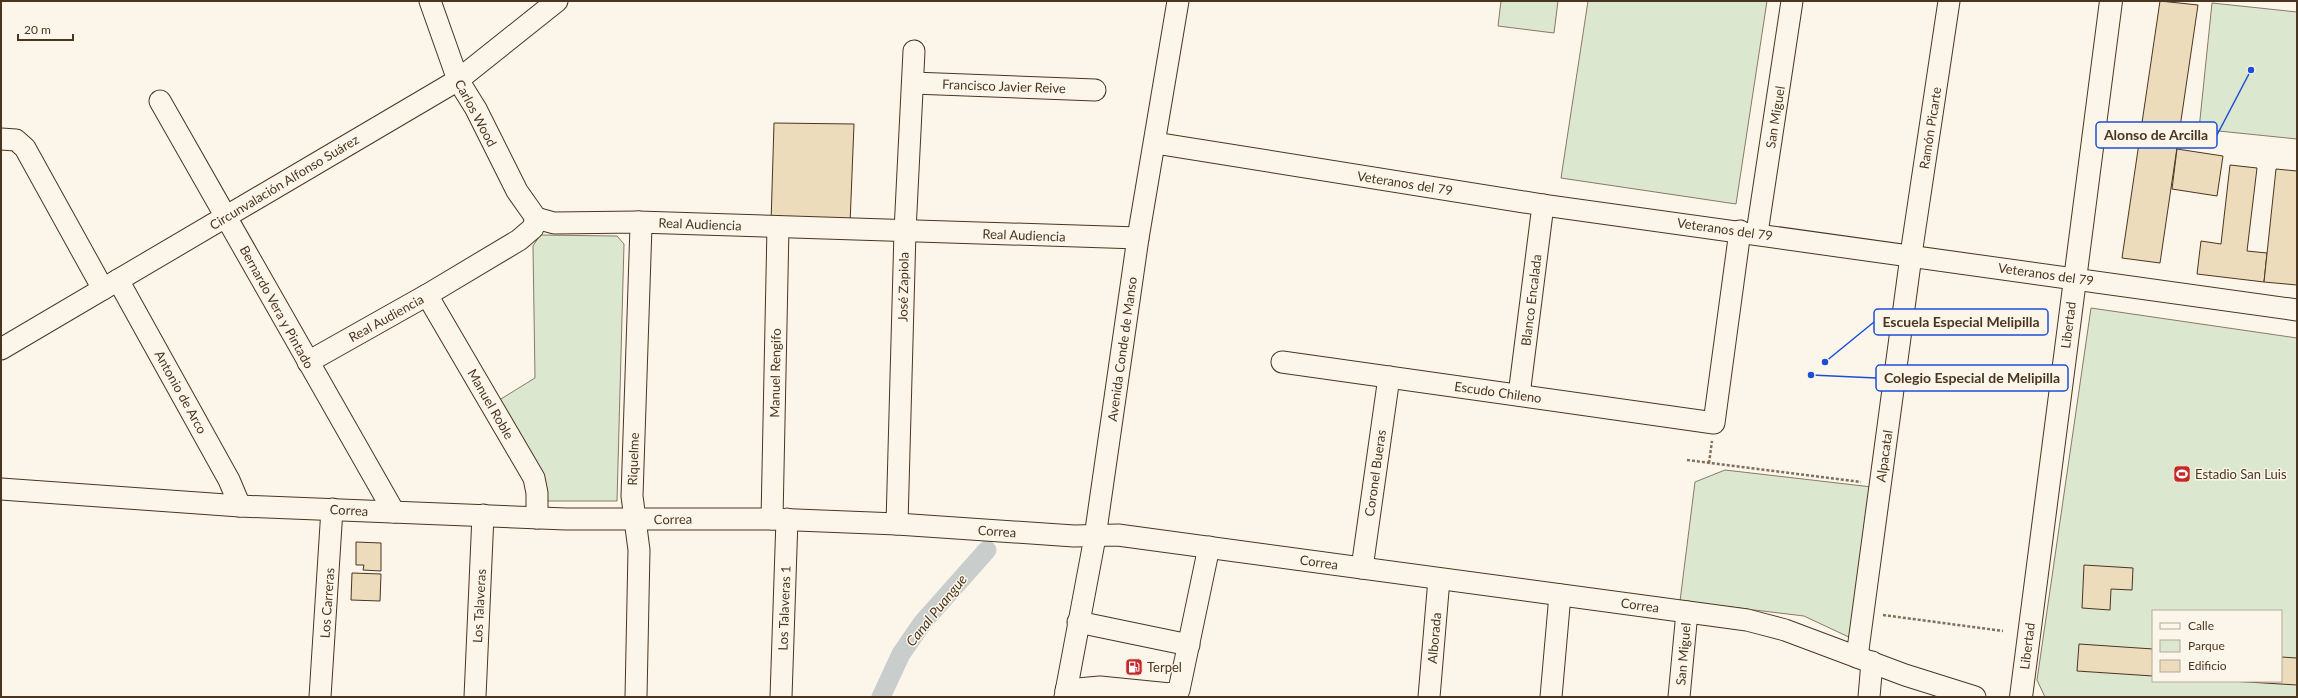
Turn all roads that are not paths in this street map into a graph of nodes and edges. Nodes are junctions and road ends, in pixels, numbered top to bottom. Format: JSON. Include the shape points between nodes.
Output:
{"nodes":[{"id":1,"x":430,"y":1,"type":"edge"},
{"id":2,"x":557,"y":1,"type":"edge"},
{"id":3,"x":1178,"y":1,"type":"edge"},
{"id":4,"x":1792,"y":1,"type":"edge"},
{"id":5,"x":1949,"y":1,"type":"edge"},
{"id":6,"x":2111,"y":1,"type":"edge"},
{"id":7,"x":914,"y":51,"type":"dead end"},
{"id":8,"x":458,"y":80,"type":"junction"},
{"id":9,"x":913,"y":83,"type":"junction"},
{"id":10,"x":1095,"y":90,"type":"dead end"},
{"id":11,"x":160,"y":101,"type":"dead end"},
{"id":12,"x":1,"y":138,"type":"edge"},
{"id":13,"x":1155,"y":143,"type":"junction"},
{"id":14,"x":1543,"y":205,"type":"junction"},
{"id":15,"x":226,"y":216,"type":"junction"},
{"id":16,"x":536,"y":218,"type":"junction"},
{"id":17,"x":638,"y":222,"type":"junction"},
{"id":18,"x":778,"y":227,"type":"junction"},
{"id":19,"x":905,"y":231,"type":"junction"},
{"id":20,"x":1749,"y":232,"type":"junction"},
{"id":21,"x":1138,"y":238,"type":"junction"},
{"id":22,"x":1911,"y":255,"type":"junction"},
{"id":23,"x":2074,"y":278,"type":"junction"},
{"id":24,"x":110,"y":284,"type":"junction"},
{"id":25,"x":427,"y":295,"type":"junction"},
{"id":26,"x":2297,"y":310,"type":"edge"},
{"id":27,"x":1,"y":349,"type":"edge"},
{"id":28,"x":308,"y":362,"type":"junction"},
{"id":29,"x":1282,"y":362,"type":"dead end"},
{"id":30,"x":1389,"y":377,"type":"junction"},
{"id":31,"x":1519,"y":395,"type":"junction"},
{"id":32,"x":1714,"y":423,"type":"joint"},
{"id":33,"x":1,"y":489,"type":"edge"},
{"id":34,"x":240,"y":506,"type":"junction"},
{"id":35,"x":332,"y":509,"type":"junction"},
{"id":36,"x":394,"y":512,"type":"junction"},
{"id":37,"x":483,"y":515,"type":"junction"},
{"id":38,"x":537,"y":518,"type":"junction"},
{"id":39,"x":779,"y":519,"type":"junction"},
{"id":40,"x":637,"y":520,"type":"junction"},
{"id":41,"x":897,"y":524,"type":"junction"},
{"id":42,"x":1095,"y":537,"type":"junction"},
{"id":43,"x":1210,"y":548,"type":"junction"},
{"id":44,"x":1362,"y":568,"type":"junction"},
{"id":45,"x":1439,"y":579,"type":"junction"},
{"id":46,"x":1560,"y":595,"type":"junction"},
{"id":47,"x":1687,"y":612,"type":"junction"},
{"id":48,"x":1078,"y":622,"type":"junction"},
{"id":49,"x":1189,"y":645,"type":"junction"},
{"id":50,"x":1865,"y":660,"type":"junction"},
{"id":51,"x":1065,"y":694,"type":"edge"},
{"id":52,"x":320,"y":697,"type":"edge"},
{"id":53,"x":475,"y":697,"type":"edge"},
{"id":54,"x":636,"y":697,"type":"edge"},
{"id":55,"x":781,"y":697,"type":"edge"},
{"id":56,"x":1429,"y":697,"type":"edge"},
{"id":57,"x":1551,"y":697,"type":"edge"},
{"id":58,"x":1679,"y":697,"type":"edge"},
{"id":59,"x":1869,"y":697,"type":"edge"},
{"id":60,"x":1975,"y":697,"type":"edge"},
{"id":61,"x":2021,"y":697,"type":"edge"}],
"edges":[{"from":1,"to":8,"type":"street","name":"Carlos Wood"},
{"from":2,"to":8,"type":"street","name":"Circunvalación Alfonso Suárez"},
{"from":3,"to":13,"type":"street","name":"Avenida Conde de Manso"},
{"from":4,"to":20,"type":"street","name":"San Miguel"},
{"from":5,"to":22,"type":"street","name":"Ramón Picarte"},
{"from":6,"to":23,"type":"main road","name":"Libertad"},
{"from":7,"to":9,"type":"street","name":"José Zapiola"},
{"from":8,"to":15,"type":"street","name":"Circunvalación Alfonso Suárez"},
{"from":8,"to":16,"type":"street","name":"Carlos Wood","via":[[476,109],[517,191]]},
{"from":9,"to":10,"type":"street","name":"Francisco Javier Reive"},
{"from":9,"to":19,"type":"street","name":"José Zapiola"},
{"from":11,"to":15,"type":"street","name":"Bernardo Vera y Pintado"},
{"from":12,"to":24,"type":"street","name":"Antonio de Arco","via":[[16,140],[25,148]]},
{"from":13,"to":14,"type":"street","name":"Veteranos del 79"},
{"from":13,"to":21,"type":"street","name":"Avenida Conde de Manso"},
{"from":14,"to":20,"type":"street","name":"Veteranos del 79"},
{"from":14,"to":31,"type":"street","name":"Blanco Encalada"},
{"from":15,"to":24,"type":"street","name":"Circunvalación Alfonso Suárez"},
{"from":15,"to":28,"type":"street","name":"Bernardo Vera y Pintado"},
{"from":16,"to":17,"type":"street","name":"Real Audiencia","via":[[554,222]]},
{"from":16,"to":25,"type":"street","name":"Real Audiencia","via":[[533,228],[519,240]]},
{"from":17,"to":18,"type":"street","name":"Real Audiencia"},
{"from":17,"to":40,"type":"street","name":"Riquelme","via":[[640,231],[632,496]]},
{"from":18,"to":19,"type":"street","name":"Real Audiencia"},
{"from":18,"to":39,"type":"street","name":"Manuel Rengifo"},
{"from":19,"to":21,"type":"street","name":"Real Audiencia"},
{"from":19,"to":41,"type":"street","name":"José Zapiola"},
{"from":20,"to":22,"type":"street","name":"Veteranos del 79"},
{"from":20,"to":32,"type":"street","name":"San Miguel"},
{"from":21,"to":42,"type":"street","name":"Avenida Conde de Manso"},
{"from":22,"to":23,"type":"street","name":"Veteranos del 79"},
{"from":22,"to":50,"type":"street","name":"Alpacatal","via":[[1864,608]]},
{"from":23,"to":26,"type":"street","name":"Veteranos del 79"},
{"from":23,"to":61,"type":"main road","name":"Libertad"},
{"from":24,"to":27,"type":"street","name":"Circunvalación Alfonso Suárez"},
{"from":24,"to":34,"type":"street","name":"Antonio de Arco","via":[[229,480]]},
{"from":25,"to":28,"type":"street","name":"Real Audiencia"},
{"from":25,"to":38,"type":"street","name":"Manuel Roble","via":[[534,478]]},
{"from":28,"to":36,"type":"street","name":"Bernardo Vera y Pintado"},
{"from":29,"to":30,"type":"street","name":"Escudo Chileno"},
{"from":30,"to":31,"type":"street","name":"Escudo Chileno"},
{"from":30,"to":44,"type":"street","name":"Coronel Bueras"},
{"from":31,"to":32,"type":"street","name":"Escudo Chileno"},
{"from":33,"to":34,"type":"street","name":"Correa"},
{"from":34,"to":35,"type":"street","name":"Correa"},
{"from":35,"to":36,"type":"street","name":"Correa"},
{"from":35,"to":52,"type":"street","name":"Los Carreras"},
{"from":36,"to":37,"type":"street","name":"Correa"},
{"from":37,"to":38,"type":"street","name":"Correa"},
{"from":37,"to":53,"type":"street","name":"Los Talaveras"},
{"from":38,"to":40,"type":"street","name":"Correa"},
{"from":39,"to":40,"type":"street","name":"Correa"},
{"from":39,"to":41,"type":"street","name":"Correa"},
{"from":39,"to":55,"type":"street","name":"Los Talaveras 1"},
{"from":40,"to":54,"type":"street","name":"Riquelme","via":[[639,550]]},
{"from":41,"to":42,"type":"street","name":"Correa"},
{"from":42,"to":43,"type":"street","name":"Correa","via":[[1118,535]]},
{"from":42,"to":48,"type":"street","name":"Avenida Conde de Manso"},
{"from":43,"to":44,"type":"street","name":"Correa"},
{"from":43,"to":49,"type":"street"},
{"from":44,"to":45,"type":"street","name":"Correa"},
{"from":45,"to":46,"type":"street","name":"Correa"},
{"from":45,"to":56,"type":"street","name":"Alborada"},
{"from":46,"to":47,"type":"street","name":"Correa"},
{"from":46,"to":57,"type":"street"},
{"from":47,"to":50,"type":"street","name":"Correa","via":[[1766,624]]},
{"from":47,"to":58,"type":"street","name":"San Miguel"},
{"from":48,"to":49,"type":"street"},
{"from":48,"to":51,"type":"street","name":"Avenida Conde de Manso"},
{"from":49,"to":51,"type":"street","via":[[1182,685],[1175,693],[1100,686]]},
{"from":50,"to":59,"type":"street","name":"Alpacatal"},
{"from":50,"to":60,"type":"street","name":"Correa"}]}
